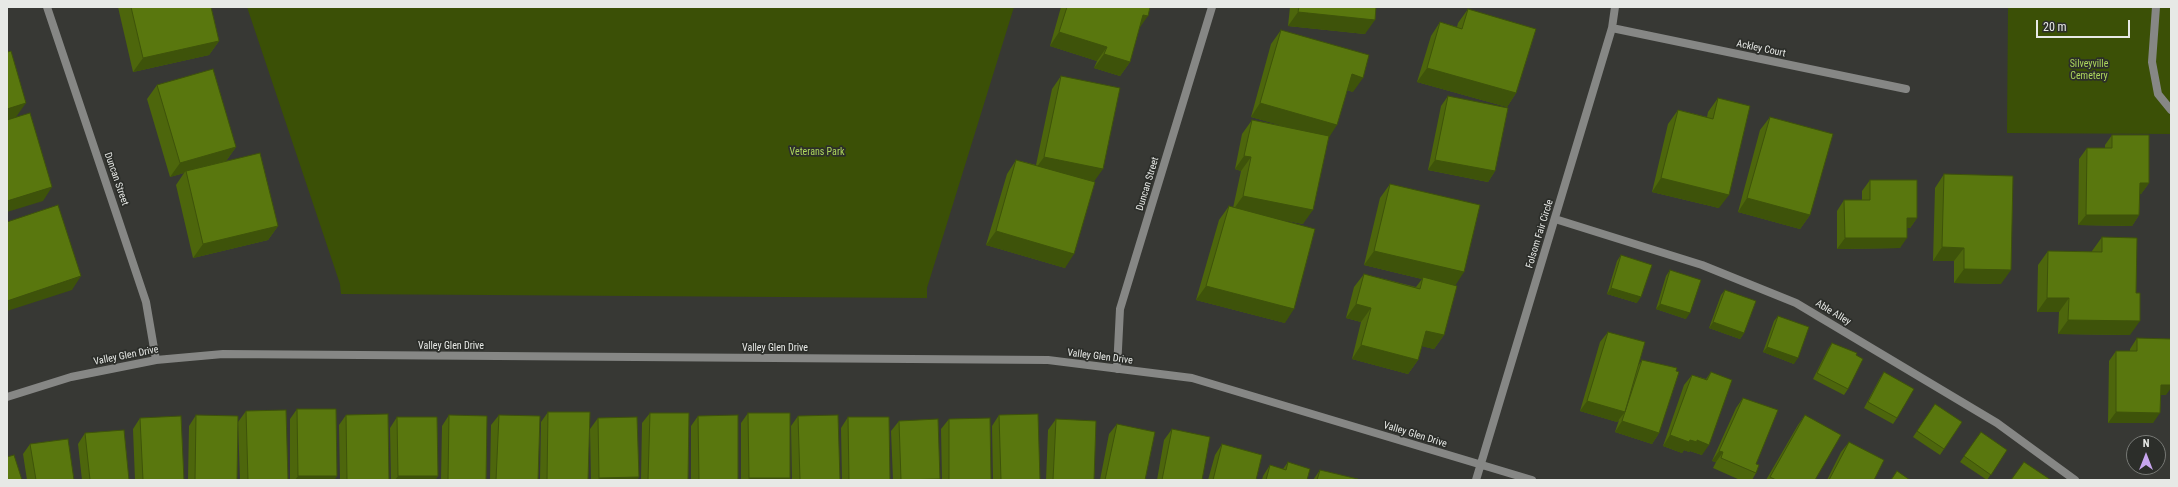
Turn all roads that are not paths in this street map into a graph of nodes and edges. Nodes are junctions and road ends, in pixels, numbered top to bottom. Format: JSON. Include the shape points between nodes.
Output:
{"nodes":[{"id":1,"x":47,"y":7,"type":"edge"},
{"id":2,"x":1212,"y":7,"type":"edge"},
{"id":3,"x":1615,"y":7,"type":"edge"},
{"id":4,"x":2156,"y":7,"type":"edge"},
{"id":5,"x":1612,"y":28,"type":"junction"},
{"id":6,"x":1906,"y":89,"type":"dead end"},
{"id":7,"x":2171,"y":110,"type":"edge"},
{"id":8,"x":1555,"y":219,"type":"junction"},
{"id":9,"x":156,"y":360,"type":"junction"},
{"id":10,"x":1117,"y":368,"type":"junction"},
{"id":11,"x":7,"y":398,"type":"edge"},
{"id":12,"x":1480,"y":466,"type":"junction"},
{"id":13,"x":1476,"y":480,"type":"edge"},
{"id":14,"x":1532,"y":480,"type":"edge"},
{"id":15,"x":2075,"y":480,"type":"edge"}],
"edges":[{"from":1,"to":9,"type":"street","name":"Duncan Street","via":[[146,302]]},
{"from":2,"to":10,"type":"street","name":"Duncan Street","via":[[1120,309]]},
{"from":3,"to":5,"type":"street","name":"Folsom Fair Circle"},
{"from":4,"to":7,"type":"street","via":[[2152,62],[2158,94]]},
{"from":5,"to":6,"type":"street","name":"Ackley Court"},
{"from":5,"to":8,"type":"street","name":"Folsom Fair Circle"},
{"from":8,"to":12,"type":"street","name":"Folsom Fair Circle"},
{"from":8,"to":15,"type":"street","name":"Able Alley","via":[[1702,265],[1796,303],[1997,423]]},
{"from":9,"to":10,"type":"street","name":"Valley Glen Drive","via":[[231,354],[1048,360]]},
{"from":9,"to":11,"type":"street","name":"Valley Glen Drive","via":[[71,377]]},
{"from":10,"to":12,"type":"street","name":"Valley Glen Drive","via":[[1192,378]]},
{"from":12,"to":13,"type":"street","name":"Folsom Fair Circle"},
{"from":12,"to":14,"type":"street","name":"Valley Glen Drive"}]}
